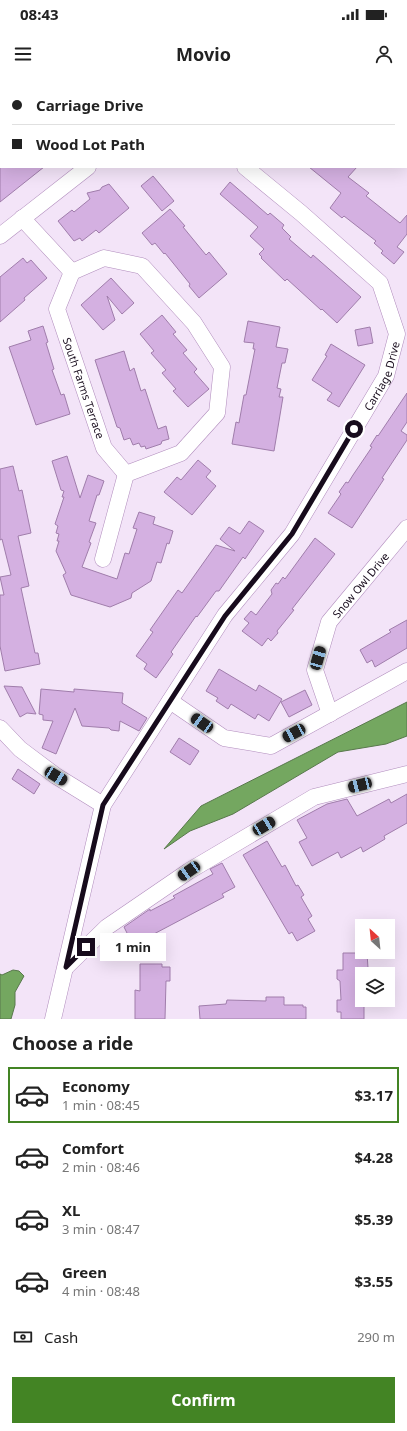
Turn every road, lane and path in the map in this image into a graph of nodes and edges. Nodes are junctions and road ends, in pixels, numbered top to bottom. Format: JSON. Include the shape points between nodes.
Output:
{"nodes":[{"id":1,"x":87,"y":168,"type":"edge"},
{"id":2,"x":246,"y":168,"type":"edge"},
{"id":3,"x":22,"y":218,"type":"junction"},
{"id":4,"x":0,"y":236,"type":"edge"},
{"id":5,"x":72,"y":272,"type":"junction"},
{"id":6,"x":126,"y":474,"type":"junction"},
{"id":7,"x":407,"y":528,"type":"edge"},
{"id":8,"x":103,"y":559,"type":"dead end"},
{"id":9,"x":407,"y":671,"type":"edge"},
{"id":10,"x":170,"y":701,"type":"junction"},
{"id":11,"x":330,"y":714,"type":"junction"},
{"id":12,"x":0,"y":728,"type":"edge"},
{"id":13,"x":407,"y":774,"type":"edge"},
{"id":14,"x":103,"y":805,"type":"junction"},
{"id":15,"x":66,"y":967,"type":"junction"},
{"id":16,"x":53,"y":1019,"type":"edge"}],
"edges":[{"from":1,"to":3,"type":"street"},
{"from":2,"to":10,"type":"street","name":"Carriage Drive","via":[[380,283],[397,334],[386,376],[292,534],[225,616]]},
{"from":3,"to":4,"type":"street"},
{"from":3,"to":5,"type":"street"},
{"from":5,"to":6,"type":"street","name":"South Farms Terrace","via":[[57,310],[104,448]]},
{"from":5,"to":6,"type":"street","via":[[104,258],[142,266],[194,323],[222,367],[218,413],[180,453]]},
{"from":6,"to":8,"type":"street"},
{"from":7,"to":11,"type":"street","name":"Snow Owl Drive","via":[[329,622],[315,670]]},
{"from":9,"to":11,"type":"street"},
{"from":10,"to":11,"type":"street","via":[[224,738],[271,746]]},
{"from":10,"to":14,"type":"street","name":"Carriage Drive"},
{"from":12,"to":14,"type":"street","via":[[20,749],[56,776]]},
{"from":13,"to":15,"type":"street","via":[[314,797],[189,871],[107,927]]},
{"from":14,"to":15,"type":"street","name":"Carriage Drive"},
{"from":15,"to":16,"type":"street","name":"Carriage Drive"}]}
